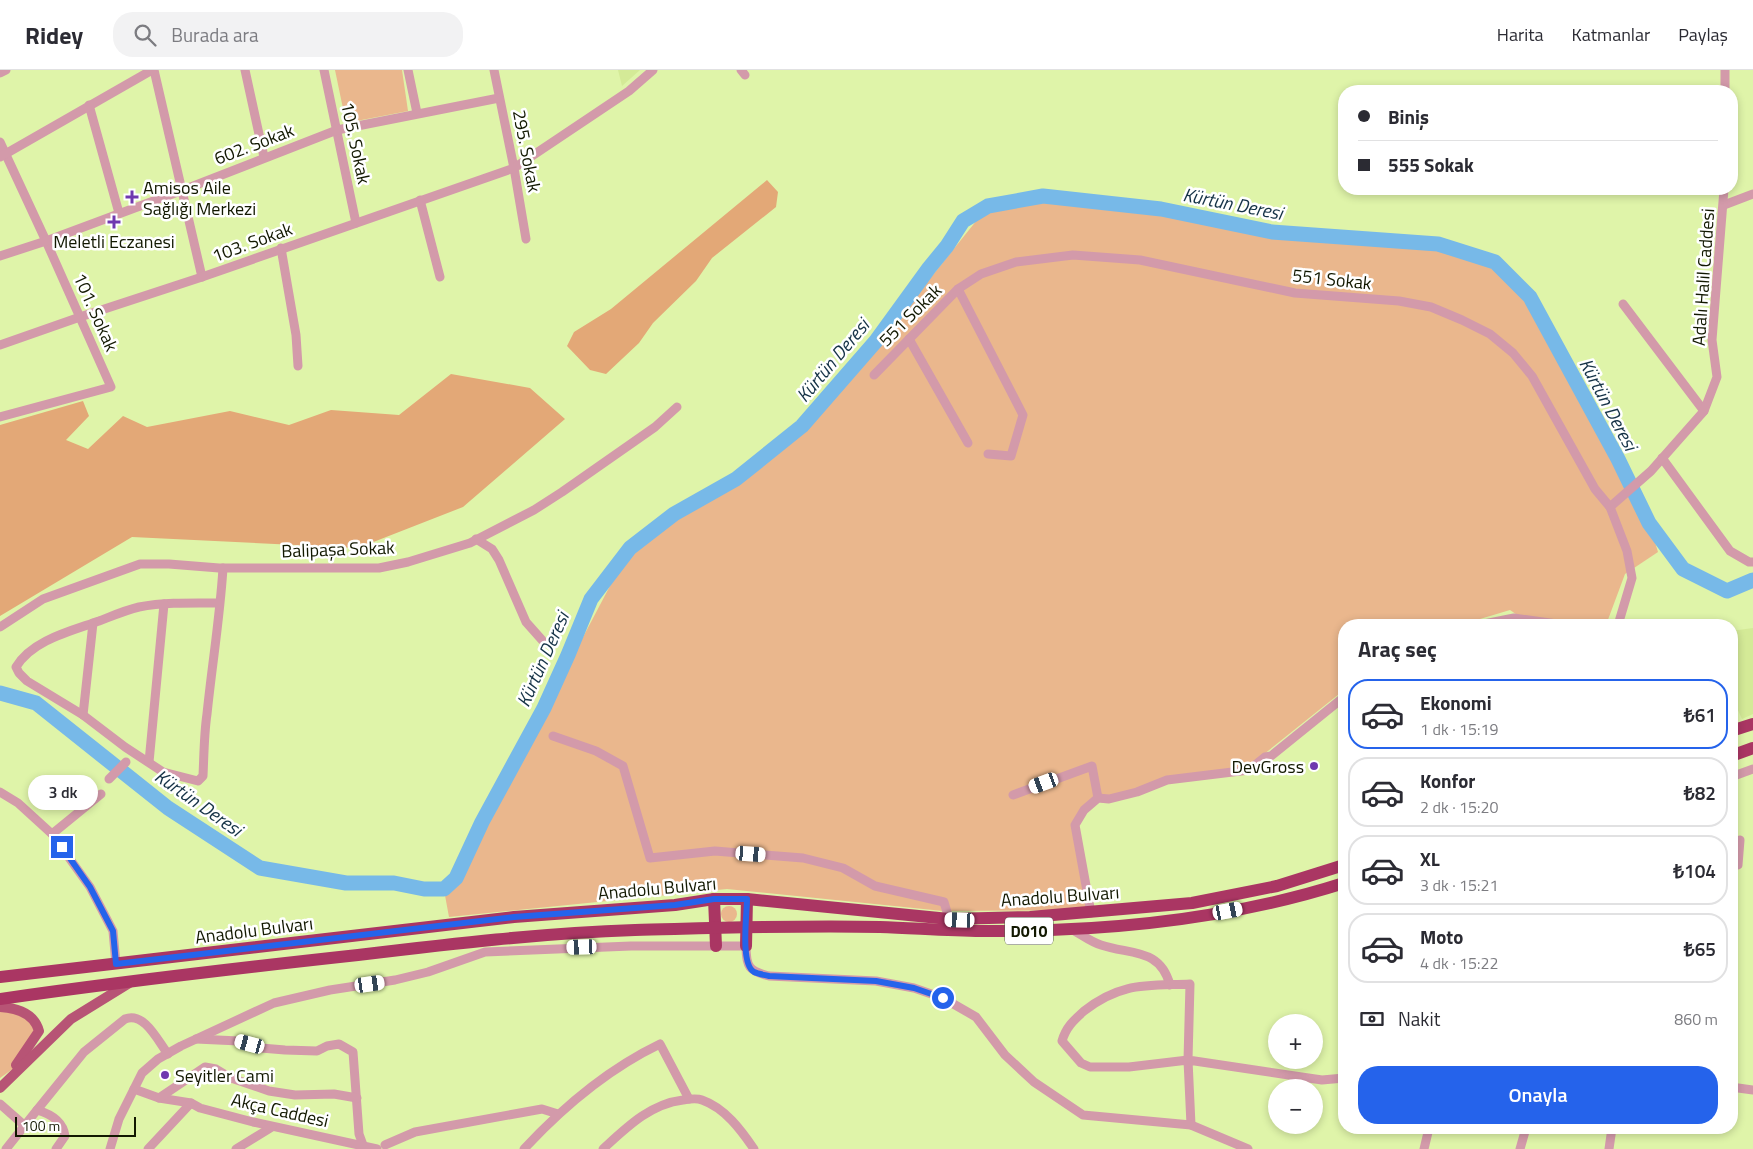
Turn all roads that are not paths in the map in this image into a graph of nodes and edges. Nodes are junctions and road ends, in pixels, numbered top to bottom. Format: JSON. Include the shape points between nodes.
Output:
{"nodes":[{"id":1,"x":6,"y":70,"type":"edge"},
{"id":2,"x":153,"y":70,"type":"edge"},
{"id":3,"x":245,"y":70,"type":"edge"},
{"id":4,"x":324,"y":70,"type":"edge"},
{"id":5,"x":408,"y":70,"type":"edge"},
{"id":6,"x":494,"y":70,"type":"edge"},
{"id":7,"x":653,"y":70,"type":"edge"},
{"id":8,"x":1725,"y":70,"type":"edge"},
{"id":9,"x":0,"y":74,"type":"edge"},
{"id":10,"x":1725,"y":85,"type":"edge"},
{"id":11,"x":499,"y":98,"type":"junction"},
{"id":12,"x":89,"y":105,"type":"junction"},
{"id":13,"x":417,"y":113,"type":"junction"},
{"id":14,"x":337,"y":130,"type":"junction"},
{"id":15,"x":0,"y":142,"type":"edge"},
{"id":16,"x":3,"y":155,"type":"edge"},
{"id":17,"x":264,"y":157,"type":"junction"},
{"id":18,"x":514,"y":168,"type":"junction"},
{"id":19,"x":183,"y":190,"type":"junction"},
{"id":20,"x":1753,"y":194,"type":"edge"},
{"id":21,"x":1724,"y":195,"type":"edge"},
{"id":22,"x":420,"y":200,"type":"junction"},
{"id":23,"x":1724,"y":205,"type":"junction"},
{"id":24,"x":119,"y":212,"type":"junction"},
{"id":25,"x":356,"y":223,"type":"junction"},
{"id":26,"x":526,"y":239,"type":"dead end"},
{"id":27,"x":46,"y":241,"type":"junction"},
{"id":28,"x":281,"y":248,"type":"junction"},
{"id":29,"x":0,"y":256,"type":"edge"},
{"id":30,"x":202,"y":277,"type":"junction"},
{"id":31,"x":440,"y":277,"type":"dead end"},
{"id":32,"x":958,"y":289,"type":"junction"},
{"id":33,"x":1623,"y":304,"type":"dead end"},
{"id":34,"x":80,"y":317,"type":"junction"},
{"id":35,"x":909,"y":339,"type":"junction"},
{"id":36,"x":0,"y":345,"type":"edge"},
{"id":37,"x":298,"y":366,"type":"dead end"},
{"id":38,"x":874,"y":375,"type":"dead end"},
{"id":39,"x":677,"y":407,"type":"dead end"},
{"id":40,"x":1704,"y":411,"type":"junction"},
{"id":41,"x":0,"y":417,"type":"edge"},
{"id":42,"x":968,"y":443,"type":"dead end"},
{"id":43,"x":988,"y":454,"type":"dead end"},
{"id":44,"x":1662,"y":458,"type":"junction"},
{"id":45,"x":1610,"y":507,"type":"junction"},
{"id":46,"x":476,"y":540,"type":"junction"},
{"id":47,"x":1753,"y":562,"type":"edge"},
{"id":48,"x":223,"y":568,"type":"junction"},
{"id":49,"x":164,"y":604,"type":"junction"},
{"id":50,"x":220,"y":604,"type":"junction"},
{"id":51,"x":1619,"y":619,"type":"edge"},
{"id":52,"x":93,"y":623,"type":"junction"},
{"id":53,"x":0,"y":627,"type":"edge"},
{"id":54,"x":542,"y":640,"type":"dead end"},
{"id":55,"x":1338,"y":702,"type":"edge"},
{"id":56,"x":83,"y":715,"type":"junction"},
{"id":57,"x":1753,"y":724,"type":"edge"},
{"id":58,"x":1738,"y":729,"type":"edge"},
{"id":59,"x":553,"y":736,"type":"dead end"},
{"id":60,"x":1753,"y":748,"type":"edge"},
{"id":61,"x":1738,"y":753,"type":"edge"},
{"id":62,"x":126,"y":762,"type":"dead end"},
{"id":63,"x":149,"y":762,"type":"junction"},
{"id":64,"x":1753,"y":768,"type":"edge"},
{"id":65,"x":1738,"y":774,"type":"edge"},
{"id":66,"x":109,"y":779,"type":"dead end"},
{"id":67,"x":0,"y":792,"type":"edge"},
{"id":68,"x":100,"y":794,"type":"dead end"},
{"id":69,"x":1013,"y":795,"type":"dead end"},
{"id":70,"x":1098,"y":798,"type":"junction"},
{"id":71,"x":52,"y":834,"type":"junction"},
{"id":72,"x":1740,"y":840,"type":"dead end"},
{"id":73,"x":1738,"y":865,"type":"edge"},
{"id":74,"x":1338,"y":867,"type":"edge"},
{"id":75,"x":1338,"y":885,"type":"edge"},
{"id":76,"x":714,"y":899,"type":"junction"},
{"id":77,"x":747,"y":899,"type":"junction"},
{"id":78,"x":1091,"y":913,"type":"junction"},
{"id":79,"x":949,"y":919,"type":"junction"},
{"id":80,"x":746,"y":928,"type":"junction"},
{"id":81,"x":716,"y":929,"type":"junction"},
{"id":82,"x":1073,"y":930,"type":"junction"},
{"id":83,"x":716,"y":946,"type":"junction"},
{"id":84,"x":746,"y":946,"type":"junction"},
{"id":85,"x":116,"y":964,"type":"junction"},
{"id":86,"x":0,"y":977,"type":"edge"},
{"id":87,"x":134,"y":980,"type":"junction"},
{"id":88,"x":1170,"y":985,"type":"junction"},
{"id":89,"x":0,"y":998,"type":"edge"},
{"id":90,"x":0,"y":1007,"type":"edge"},
{"id":91,"x":196,"y":1039,"type":"junction"},
{"id":92,"x":168,"y":1054,"type":"junction"},
{"id":93,"x":1188,"y":1060,"type":"junction"},
{"id":94,"x":1338,"y":1079,"type":"edge"},
{"id":95,"x":0,"y":1087,"type":"edge"},
{"id":96,"x":1738,"y":1088,"type":"edge"},
{"id":97,"x":134,"y":1089,"type":"junction"},
{"id":98,"x":1753,"y":1090,"type":"edge"},
{"id":99,"x":159,"y":1098,"type":"junction"},
{"id":100,"x":357,"y":1098,"type":"junction"},
{"id":101,"x":689,"y":1100,"type":"junction"},
{"id":102,"x":190,"y":1103,"type":"junction"},
{"id":103,"x":0,"y":1104,"type":"edge"},
{"id":104,"x":37,"y":1110,"type":"junction"},
{"id":105,"x":558,"y":1114,"type":"junction"},
{"id":106,"x":1192,"y":1125,"type":"junction"},
{"id":107,"x":25,"y":1126,"type":"junction"},
{"id":108,"x":272,"y":1127,"type":"junction"},
{"id":109,"x":1427,"y":1134,"type":"edge"},
{"id":110,"x":1524,"y":1134,"type":"edge"},
{"id":111,"x":1611,"y":1134,"type":"edge"},
{"id":112,"x":362,"y":1147,"type":"edge"},
{"id":113,"x":381,"y":1147,"type":"edge"},
{"id":114,"x":6,"y":1149,"type":"edge"},
{"id":115,"x":56,"y":1149,"type":"edge"},
{"id":116,"x":110,"y":1149,"type":"edge"},
{"id":117,"x":148,"y":1149,"type":"edge"},
{"id":118,"x":236,"y":1149,"type":"edge"},
{"id":119,"x":394,"y":1149,"type":"edge"},
{"id":120,"x":524,"y":1149,"type":"edge"},
{"id":121,"x":603,"y":1149,"type":"edge"},
{"id":122,"x":754,"y":1149,"type":"edge"},
{"id":123,"x":1248,"y":1149,"type":"edge"},
{"id":124,"x":1424,"y":1149,"type":"edge"},
{"id":125,"x":1520,"y":1149,"type":"edge"},
{"id":126,"x":1609,"y":1149,"type":"edge"}],
"edges":[{"from":1,"to":9,"type":"street"},
{"from":2,"to":12,"type":"street"},
{"from":2,"to":19,"type":"street"},
{"from":3,"to":17,"type":"street"},
{"from":4,"to":14,"type":"street","name":"105. Sokak"},
{"from":5,"to":13,"type":"street"},
{"from":6,"to":11,"type":"street","name":"295. Sokak"},
{"from":7,"to":18,"type":"street","name":"103. Sokak","via":[[629,91]]},
{"from":8,"to":10,"type":"street"},
{"from":11,"to":13,"type":"street","name":"602. Sokak"},
{"from":11,"to":18,"type":"street","name":"295. Sokak"},
{"from":12,"to":16,"type":"street"},
{"from":12,"to":24,"type":"street"},
{"from":13,"to":14,"type":"street","name":"602. Sokak"},
{"from":14,"to":17,"type":"street","name":"602. Sokak"},
{"from":14,"to":25,"type":"street","name":"105. Sokak"},
{"from":15,"to":16,"type":"street","name":"101. Sokak"},
{"from":16,"to":27,"type":"street","name":"101. Sokak"},
{"from":17,"to":19,"type":"street","name":"602. Sokak"},
{"from":18,"to":22,"type":"street","name":"103. Sokak"},
{"from":18,"to":26,"type":"street","name":"295. Sokak"},
{"from":19,"to":24,"type":"street","name":"602. Sokak"},
{"from":19,"to":30,"type":"street"},
{"from":20,"to":23,"type":"street"},
{"from":21,"to":23,"type":"street","name":"Adalı Halil Caddesi"},
{"from":22,"to":25,"type":"street","name":"103. Sokak"},
{"from":22,"to":31,"type":"street"},
{"from":23,"to":40,"type":"street","name":"Adalı Halil Caddesi","via":[[1712,340],[1717,376]]},
{"from":24,"to":27,"type":"street","name":"602. Sokak"},
{"from":25,"to":28,"type":"street","name":"103. Sokak"},
{"from":27,"to":29,"type":"street","name":"602. Sokak"},
{"from":27,"to":34,"type":"street","name":"101. Sokak"},
{"from":28,"to":30,"type":"street","name":"103. Sokak"},
{"from":28,"to":37,"type":"street"},
{"from":30,"to":34,"type":"street","name":"103. Sokak"},
{"from":32,"to":35,"type":"street","name":"551 Sokak"},
{"from":32,"to":43,"type":"street","via":[[1023,415],[1011,456]]},
{"from":32,"to":45,"type":"street","name":"551 Sokak","via":[[981,274],[1016,262],[1073,254],[1140,260],[1295,293],[1399,301],[1431,307],[1490,334],[1513,353],[1532,376],[1595,489]]},
{"from":33,"to":40,"type":"street"},
{"from":34,"to":36,"type":"street","name":"103. Sokak"},
{"from":34,"to":41,"type":"street","name":"101. Sokak","via":[[111,387]]},
{"from":35,"to":38,"type":"street","name":"551 Sokak"},
{"from":35,"to":42,"type":"street"},
{"from":39,"to":46,"type":"street","name":"Balipaşa Sokak","via":[[655,427],[562,492]]},
{"from":40,"to":44,"type":"street","name":"Adalı Halil Caddesi"},
{"from":44,"to":45,"type":"street","name":"Adalı Halil Caddesi"},
{"from":44,"to":47,"type":"street","via":[[1730,551]]},
{"from":45,"to":51,"type":"street","name":"551 Sokak","via":[[1627,552],[1632,578]]},
{"from":46,"to":48,"type":"street","name":"Balipaşa Sokak","via":[[379,568]]},
{"from":46,"to":54,"type":"street","via":[[492,549],[526,622]]},
{"from":48,"to":50,"type":"street"},
{"from":48,"to":53,"type":"street","name":"Balipaşa Sokak","via":[[140,564],[43,599]]},
{"from":49,"to":50,"type":"street"},
{"from":49,"to":52,"type":"street","via":[[136,608]]},
{"from":49,"to":63,"type":"street"},
{"from":50,"to":63,"type":"street","via":[[206,715],[203,776],[198,780],[178,777]]},
{"from":52,"to":56,"type":"street"},
{"from":52,"to":56,"type":"street","via":[[55,637],[33,650],[16,667],[18,674],[27,681]]},
{"from":55,"to":70,"type":"street","via":[[1249,770],[1167,780],[1137,792],[1110,799]]},
{"from":56,"to":63,"type":"street"},
{"from":57,"to":58,"type":"highway"},
{"from":59,"to":79,"type":"street","via":[[596,751],[623,766],[650,858],[715,851],[804,858],[843,868],[875,886],[944,902]]},
{"from":60,"to":61,"type":"highway"},
{"from":62,"to":66,"type":"street"},
{"from":64,"to":65,"type":"street"},
{"from":67,"to":71,"type":"street","via":[[18,803]]},
{"from":68,"to":71,"type":"street"},
{"from":69,"to":70,"type":"street","via":[[1092,766]]},
{"from":70,"to":78,"type":"street","via":[[1084,810],[1075,825]]},
{"from":71,"to":85,"type":"street","via":[[90,887],[113,931]]},
{"from":72,"to":73,"type":"street"},
{"from":74,"to":78,"type":"highway","name":"Anadolu Bulvarı","number":"D010","via":[[1277,886],[1192,903]]},
{"from":75,"to":82,"type":"highway","name":"Anadolu Bulvarı","number":"D010","via":[[1212,914]]},
{"from":76,"to":77,"type":"highway","name":"Anadolu Bulvarı","number":"D010"},
{"from":76,"to":81,"type":"highway"},
{"from":76,"to":85,"type":"highway","name":"Anadolu Bulvarı","number":"D010","via":[[514,917]]},
{"from":77,"to":79,"type":"highway","name":"Anadolu Bulvarı","number":"D010"},
{"from":77,"to":80,"type":"highway"},
{"from":78,"to":79,"type":"highway","name":"Anadolu Bulvarı","number":"D010"},
{"from":80,"to":81,"type":"highway","name":"Anadolu Bulvarı","number":"D010"},
{"from":80,"to":82,"type":"highway","name":"Anadolu Bulvarı","number":"D010"},
{"from":80,"to":84,"type":"highway"},
{"from":81,"to":83,"type":"highway"},
{"from":81,"to":87,"type":"highway","name":"Anadolu Bulvarı","number":"D010","via":[[531,936]]},
{"from":82,"to":88,"type":"street","via":[[1100,945],[1153,958],[1166,972]]},
{"from":83,"to":84,"type":"street"},
{"from":83,"to":91,"type":"street","via":[[485,952],[395,980],[274,1002]]},
{"from":84,"to":106,"type":"street","via":[[749,966],[754,972],[769,976],[876,981],[914,988],[943,998],[976,1017],[1005,1054],[1034,1082],[1083,1115]]},
{"from":85,"to":86,"type":"highway","name":"Anadolu Bulvarı","number":"D010"},
{"from":87,"to":89,"type":"highway","name":"Anadolu Bulvarı","number":"D010"},
{"from":87,"to":95,"type":"main road","via":[[71,1019]]},
{"from":88,"to":93,"type":"street","via":[[1190,984]]},
{"from":88,"to":93,"type":"street","via":[[1123,989],[1098,1000],[1071,1022],[1062,1041],[1090,1067],[1129,1067]]},
{"from":90,"to":95,"type":"main road","via":[[34,1018],[39,1031]]},
{"from":91,"to":92,"type":"street"},
{"from":91,"to":100,"type":"street","via":[[284,1050],[316,1051],[339,1044],[353,1052]]},
{"from":92,"to":97,"type":"street","via":[[142,1073]]},
{"from":92,"to":104,"type":"street","via":[[144,1022],[131,1016],[84,1052]]},
{"from":93,"to":94,"type":"street","via":[[1322,1080]]},
{"from":93,"to":106,"type":"street"},
{"from":96,"to":98,"type":"street"},
{"from":97,"to":99,"type":"street","name":"Akça Caddesi"},
{"from":97,"to":116,"type":"street","via":[[119,1119]]},
{"from":99,"to":100,"type":"street","via":[[205,1067],[269,1091]]},
{"from":99,"to":102,"type":"street","name":"Akça Caddesi"},
{"from":100,"to":112,"type":"street"},
{"from":101,"to":105,"type":"street","via":[[660,1044],[597,1083]]},
{"from":101,"to":121,"type":"street","via":[[675,1101],[645,1113]]},
{"from":101,"to":122,"type":"street","via":[[700,1099],[711,1104],[736,1124]]},
{"from":102,"to":108,"type":"street","name":"Akça Caddesi"},
{"from":102,"to":117,"type":"street"},
{"from":103,"to":107,"type":"street"},
{"from":104,"to":107,"type":"street"},
{"from":104,"to":115,"type":"street","via":[[64,1127],[65,1136]]},
{"from":105,"to":113,"type":"street","via":[[542,1109],[415,1132]]},
{"from":105,"to":120,"type":"street"},
{"from":106,"to":123,"type":"street"},
{"from":107,"to":114,"type":"street"},
{"from":108,"to":112,"type":"street","name":"Akça Caddesi"},
{"from":108,"to":118,"type":"street"},
{"from":109,"to":124,"type":"street"},
{"from":110,"to":125,"type":"street"},
{"from":111,"to":126,"type":"street"},
{"from":112,"to":113,"type":"street","name":"Akça Caddesi"},
{"from":113,"to":119,"type":"street","name":"Akça Caddesi"}]}
